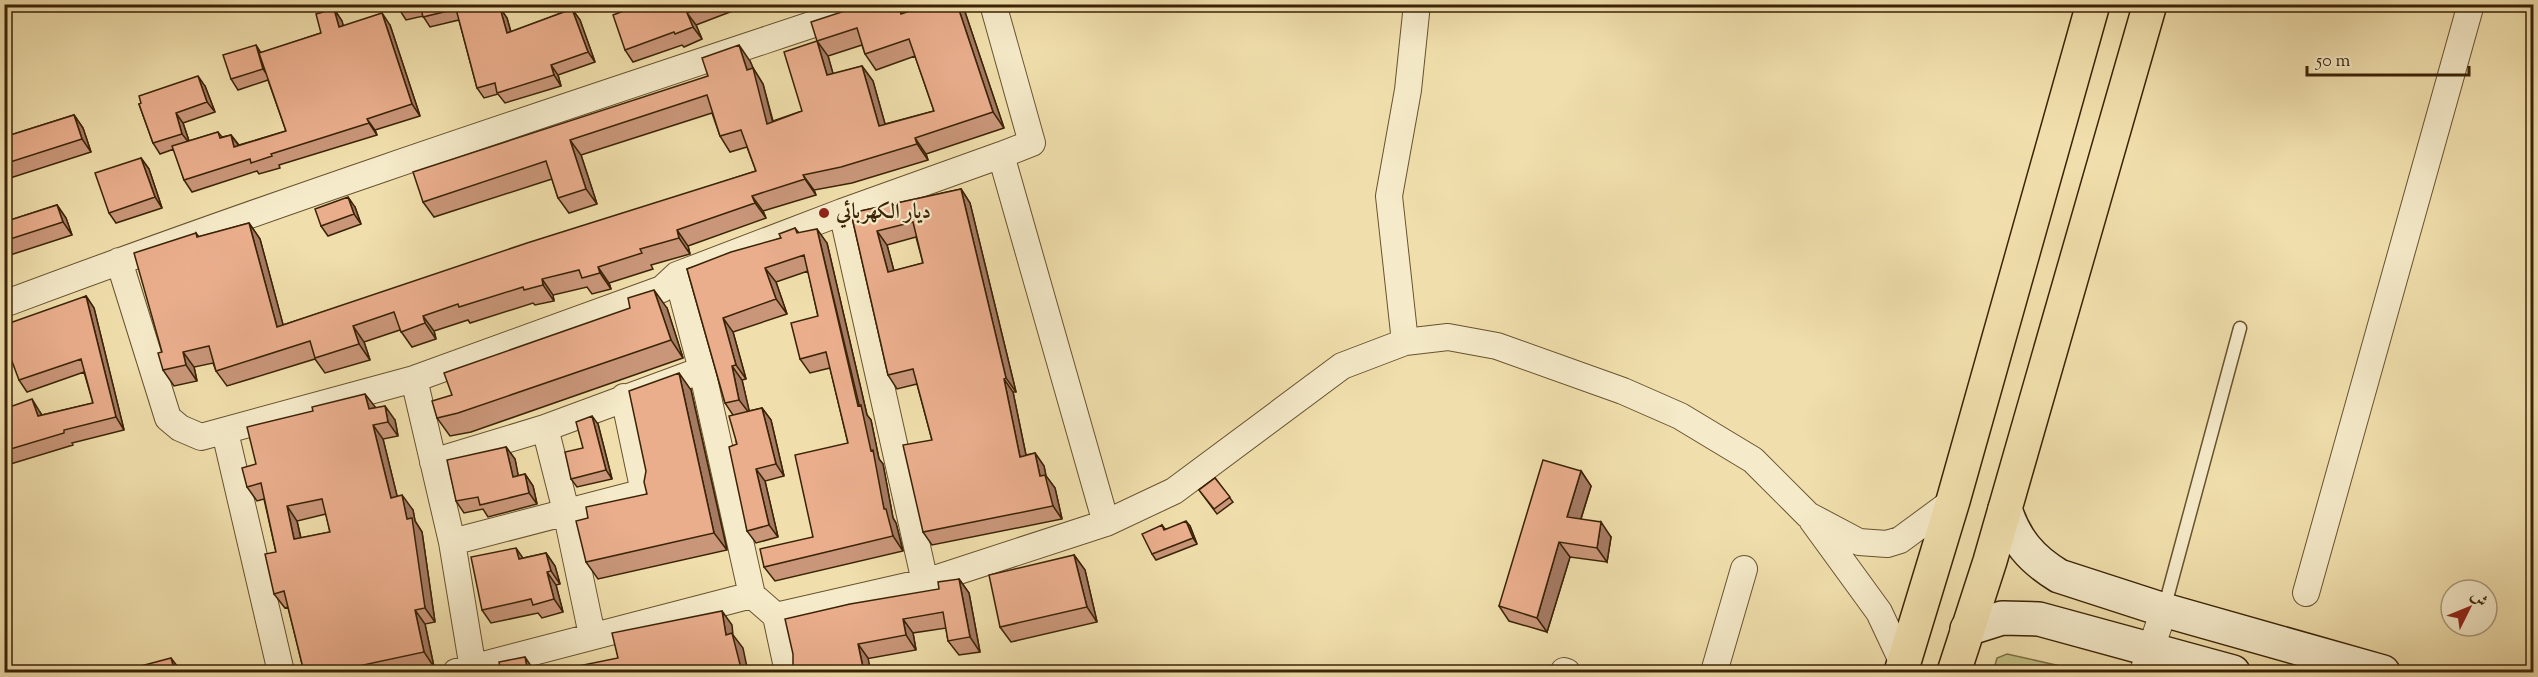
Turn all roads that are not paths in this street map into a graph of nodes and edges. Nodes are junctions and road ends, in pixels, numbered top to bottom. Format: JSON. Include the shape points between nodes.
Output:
{"nodes":[{"id":1,"x":874,"y":4,"type":"edge"},
{"id":2,"x":993,"y":4,"type":"edge"},
{"id":3,"x":1417,"y":4,"type":"edge"},
{"id":4,"x":2093,"y":4,"type":"edge"},
{"id":5,"x":2150,"y":4,"type":"edge"},
{"id":6,"x":2471,"y":4,"type":"edge"},
{"id":7,"x":1001,"y":155,"type":"junction"},
{"id":8,"x":842,"y":212,"type":"junction"},
{"id":9,"x":119,"y":261,"type":"junction"},
{"id":10,"x":677,"y":275,"type":"junction"},
{"id":11,"x":4,"y":304,"type":"edge"},
{"id":12,"x":2240,"y":328,"type":"dead end"},
{"id":13,"x":1405,"y":342,"type":"junction"},
{"id":14,"x":702,"y":370,"type":"junction"},
{"id":15,"x":414,"y":379,"type":"junction"},
{"id":16,"x":624,"y":397,"type":"junction"},
{"id":17,"x":545,"y":428,"type":"junction"},
{"id":18,"x":225,"y":432,"type":"junction"},
{"id":19,"x":433,"y":462,"type":"junction"},
{"id":20,"x":1953,"y":501,"type":"junction"},
{"id":21,"x":2005,"y":509,"type":"junction"},
{"id":22,"x":566,"y":511,"type":"junction"},
{"id":23,"x":1808,"y":515,"type":"junction"},
{"id":24,"x":1106,"y":523,"type":"junction"},
{"id":25,"x":452,"y":542,"type":"junction"},
{"id":26,"x":1744,"y":569,"type":"dead end"},
{"id":27,"x":925,"y":582,"type":"junction"},
{"id":28,"x":2306,"y":593,"type":"dead end"},
{"id":29,"x":752,"y":595,"type":"junction"},
{"id":30,"x":2164,"y":610,"type":"junction"},
{"id":31,"x":776,"y":616,"type":"junction"},
{"id":32,"x":1967,"y":629,"type":"junction"},
{"id":33,"x":592,"y":635,"type":"junction"},
{"id":34,"x":2147,"y":661,"type":"edge"},
{"id":35,"x":2341,"y":667,"type":"edge"},
{"id":36,"x":1902,"y":668,"type":"edge"},
{"id":37,"x":464,"y":671,"type":"edge"},
{"id":38,"x":280,"y":672,"type":"edge"},
{"id":39,"x":788,"y":672,"type":"edge"},
{"id":40,"x":1714,"y":672,"type":"edge"},
{"id":41,"x":1954,"y":672,"type":"edge"},
{"id":42,"x":2233,"y":672,"type":"edge"},
{"id":43,"x":2383,"y":672,"type":"edge"}],
"edges":[{"from":1,"to":9,"type":"street"},
{"from":2,"to":7,"type":"street","via":[[1032,143]]},
{"from":3,"to":13,"type":"street","via":[[1408,90],[1389,196]]},
{"from":4,"to":20,"type":"main road"},
{"from":5,"to":21,"type":"main road"},
{"from":6,"to":28,"type":"street"},
{"from":7,"to":8,"type":"street"},
{"from":7,"to":24,"type":"street"},
{"from":8,"to":10,"type":"street"},
{"from":8,"to":27,"type":"street"},
{"from":9,"to":11,"type":"street"},
{"from":9,"to":18,"type":"street","via":[[168,418],[201,437]]},
{"from":10,"to":14,"type":"street"},
{"from":10,"to":15,"type":"street","via":[[662,289]]},
{"from":12,"to":30,"type":"lane"},
{"from":13,"to":23,"type":"street","via":[[1448,337],[1497,346],[1661,408],[1754,460]]},
{"from":13,"to":24,"type":"street","via":[[1342,366],[1174,491]]},
{"from":14,"to":16,"type":"street"},
{"from":14,"to":29,"type":"street"},
{"from":15,"to":18,"type":"street"},
{"from":15,"to":19,"type":"street"},
{"from":16,"to":17,"type":"street"},
{"from":16,"to":22,"type":"street","via":[[644,492]]},
{"from":17,"to":19,"type":"street"},
{"from":17,"to":22,"type":"street"},
{"from":18,"to":38,"type":"street"},
{"from":19,"to":25,"type":"street"},
{"from":20,"to":23,"type":"street","via":[[1912,532],[1887,544],[1859,542]]},
{"from":20,"to":36,"type":"main road"},
{"from":21,"to":30,"type":"street","via":[[2024,548],[2045,568]]},
{"from":21,"to":32,"type":"main road"},
{"from":22,"to":25,"type":"street"},
{"from":22,"to":33,"type":"street"},
{"from":23,"to":36,"type":"street","via":[[1879,612]]},
{"from":24,"to":27,"type":"street"},
{"from":25,"to":37,"type":"street"},
{"from":26,"to":40,"type":"street"},
{"from":27,"to":31,"type":"street"},
{"from":29,"to":31,"type":"street"},
{"from":29,"to":33,"type":"street"},
{"from":30,"to":34,"type":"street"},
{"from":30,"to":35,"type":"street"},
{"from":31,"to":39,"type":"street"},
{"from":32,"to":34,"type":"street","via":[[2002,618],[2039,619]]},
{"from":32,"to":41,"type":"main road"},
{"from":33,"to":37,"type":"street"},
{"from":34,"to":42,"type":"street"},
{"from":35,"to":43,"type":"street"}]}
